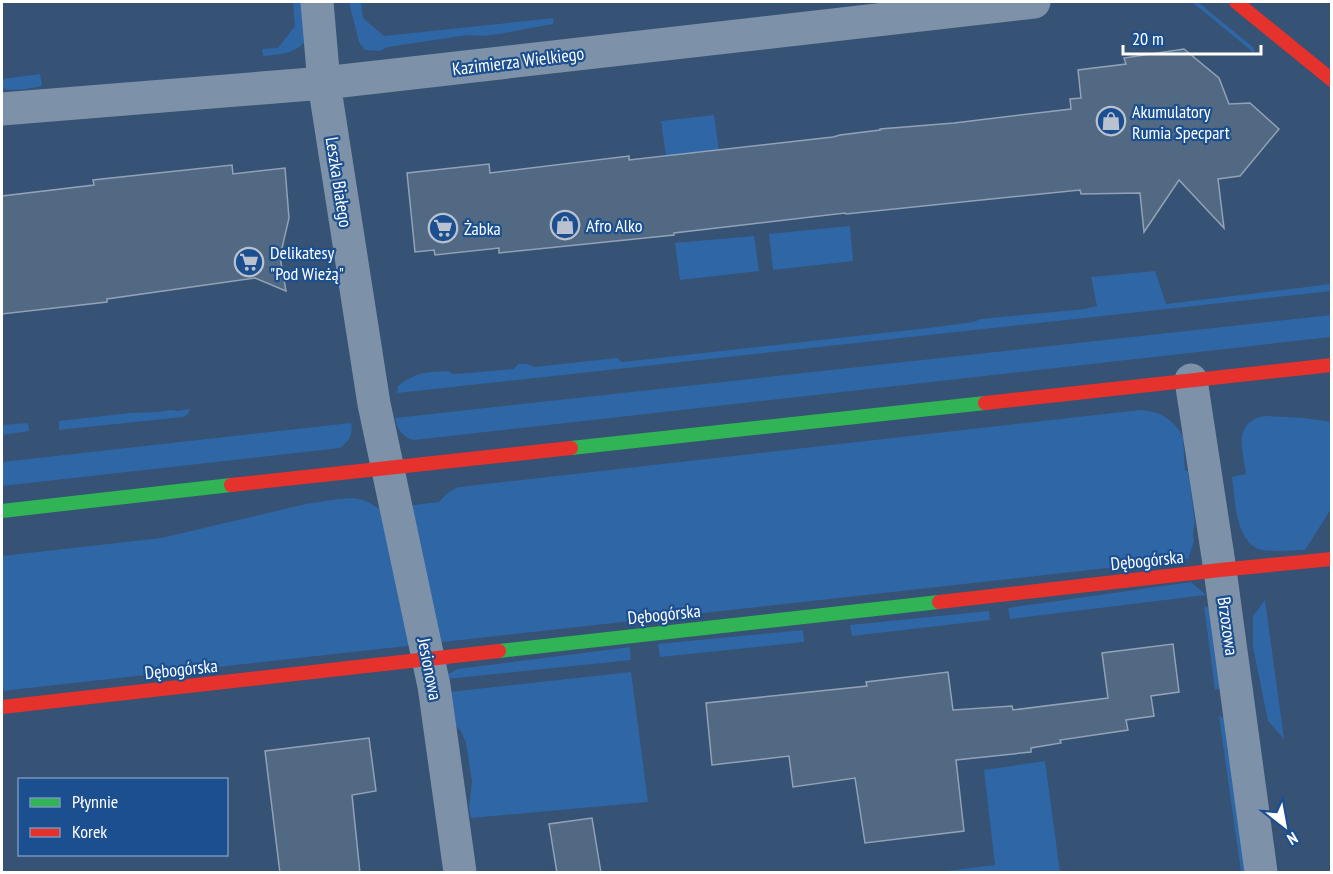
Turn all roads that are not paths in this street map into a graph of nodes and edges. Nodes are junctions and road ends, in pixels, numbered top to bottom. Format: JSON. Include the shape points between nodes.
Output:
{"nodes":[{"id":1,"x":317,"y":2,"type":"edge"},
{"id":2,"x":1034,"y":2,"type":"edge"},
{"id":3,"x":1236,"y":2,"type":"edge"},
{"id":4,"x":1332,"y":80,"type":"edge"},
{"id":5,"x":324,"y":83,"type":"junction"},
{"id":6,"x":2,"y":109,"type":"edge"},
{"id":7,"x":1332,"y":365,"type":"edge"},
{"id":8,"x":1298,"y":369,"type":"junction"},
{"id":9,"x":1191,"y":380,"type":"junction"},
{"id":10,"x":1332,"y":380,"type":"edge"},
{"id":11,"x":387,"y":468,"type":"junction"},
{"id":12,"x":2,"y":511,"type":"edge"},
{"id":13,"x":1332,"y":559,"type":"edge"},
{"id":14,"x":1220,"y":570,"type":"junction"},
{"id":15,"x":429,"y":658,"type":"junction"},
{"id":16,"x":2,"y":707,"type":"edge"},
{"id":17,"x":460,"y":873,"type":"edge"},
{"id":18,"x":1261,"y":873,"type":"edge"}],
"edges":[{"from":1,"to":5,"type":"street","name":"Leszka Białego"},
{"from":2,"to":5,"type":"street","name":"Kazimierza Wielkiego"},
{"from":3,"to":4,"type":"street"},
{"from":5,"to":6,"type":"street","name":"Kazimierza Wielkiego"},
{"from":5,"to":11,"type":"street","name":"Leszka Białego"},
{"from":7,"to":8,"type":"street"},
{"from":8,"to":9,"type":"street"},
{"from":8,"to":10,"type":"street"},
{"from":9,"to":11,"type":"street"},
{"from":9,"to":14,"type":"street","name":"Brzozowa"},
{"from":11,"to":12,"type":"street"},
{"from":11,"to":15,"type":"street","name":"Jesionowa"},
{"from":13,"to":14,"type":"street","name":"Dębogórska"},
{"from":14,"to":15,"type":"street","name":"Dębogórska"},
{"from":14,"to":18,"type":"street","name":"Brzozowa"},
{"from":15,"to":16,"type":"street","name":"Dębogórska"},
{"from":15,"to":17,"type":"street","name":"Jesionowa"}]}
